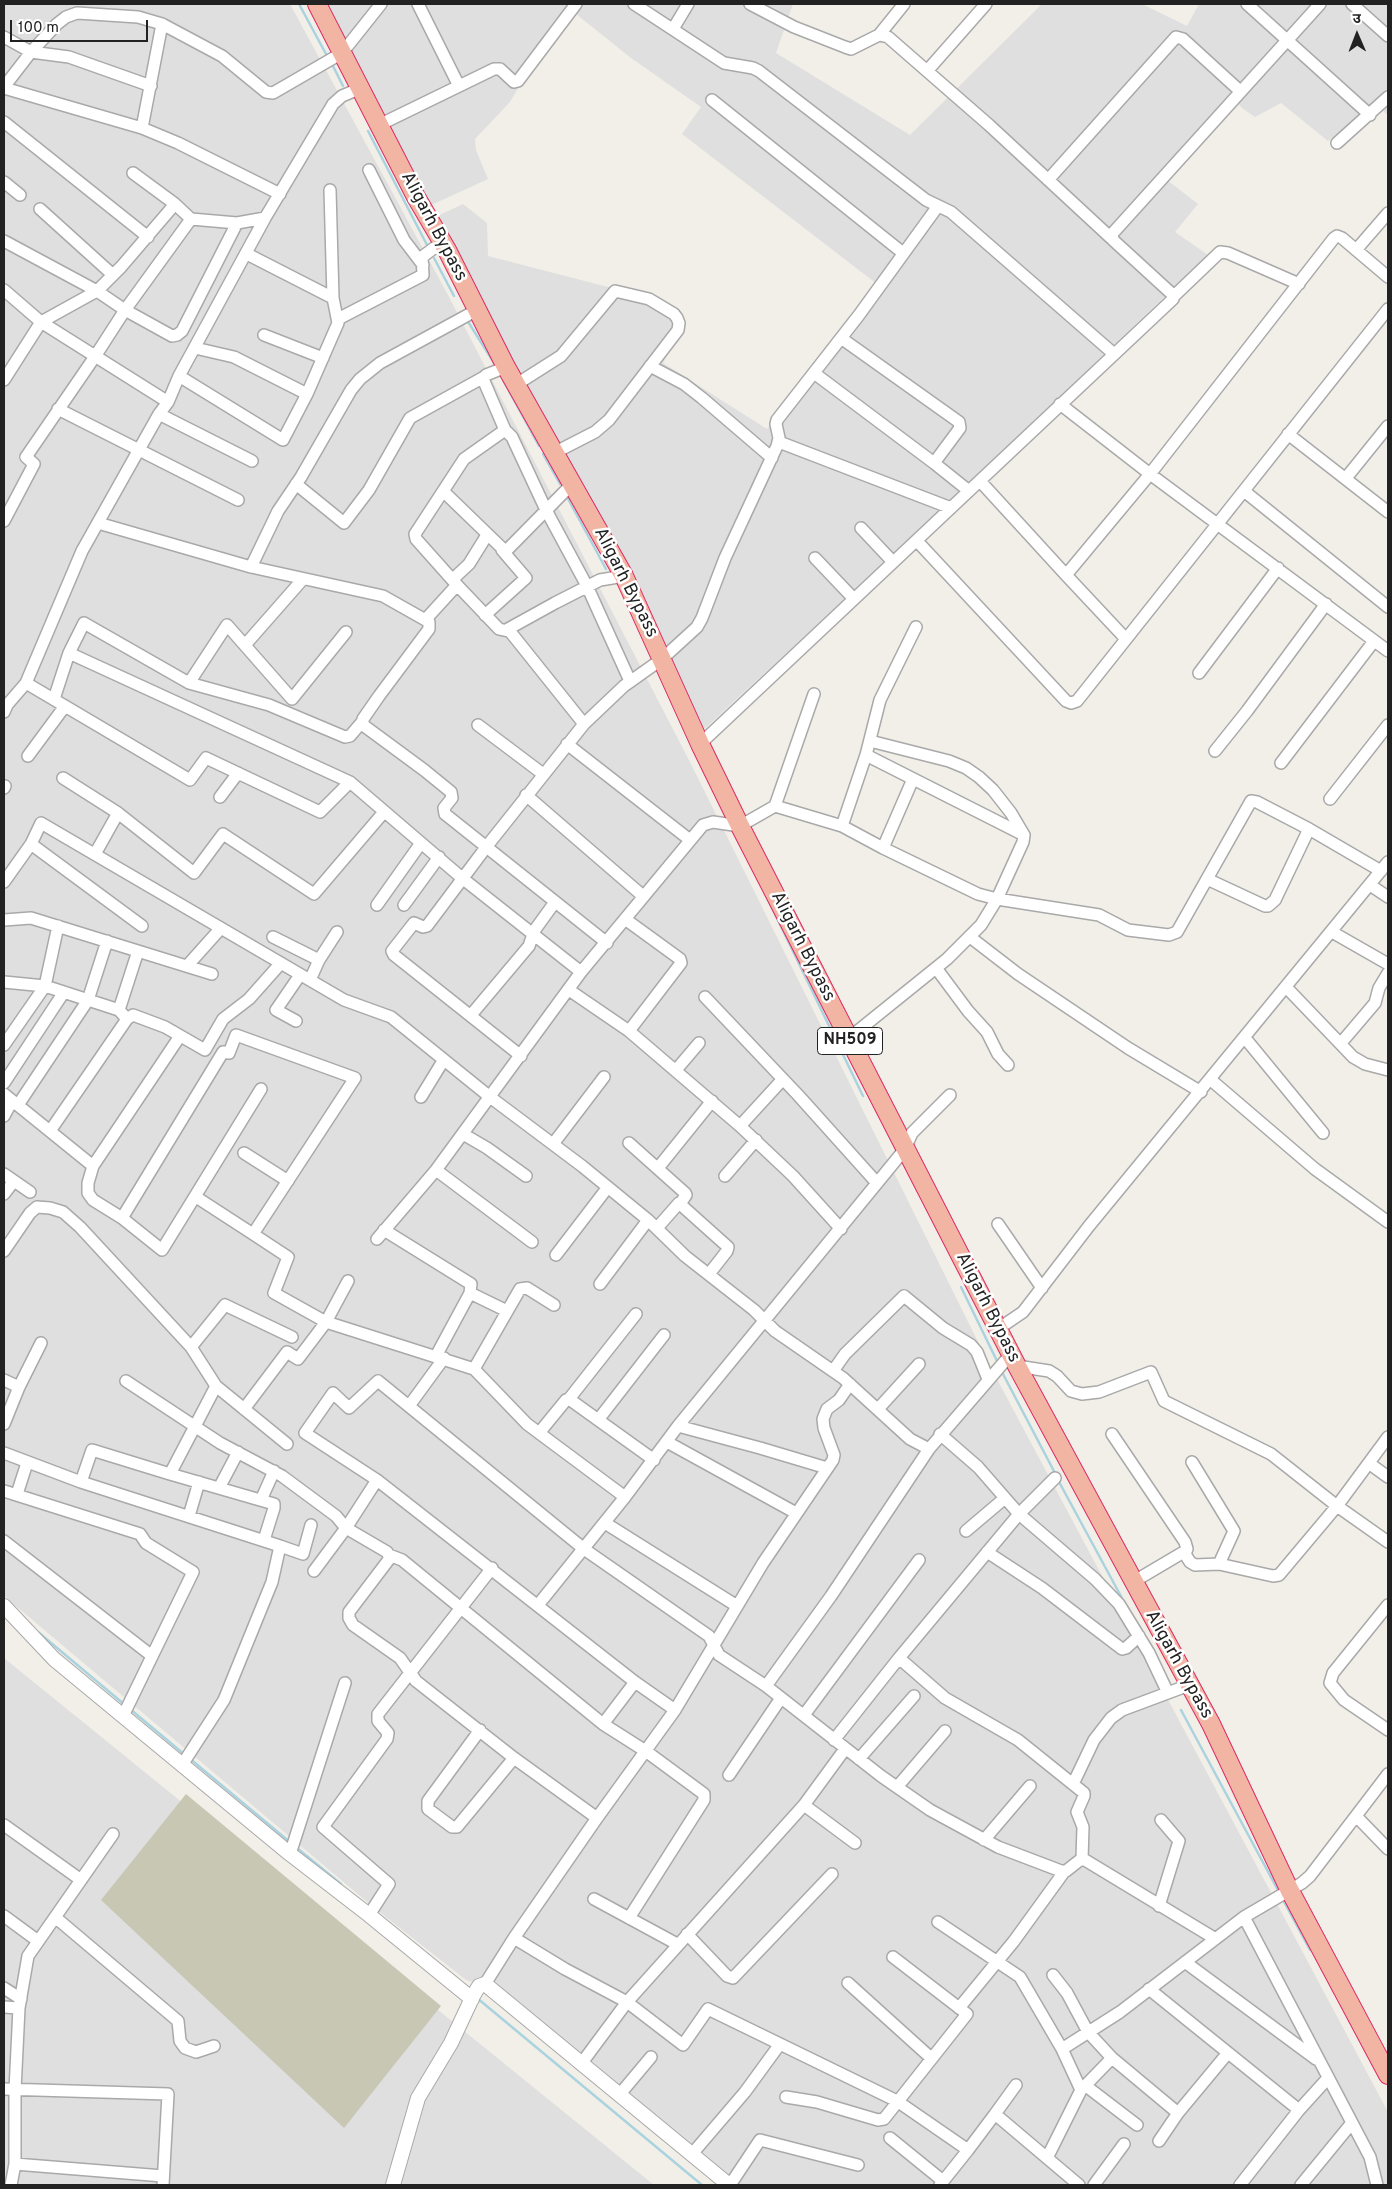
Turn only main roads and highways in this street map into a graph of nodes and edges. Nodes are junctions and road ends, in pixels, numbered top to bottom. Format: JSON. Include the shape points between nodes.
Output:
{"nodes":[{"id":1,"x":317,"y":4,"type":"edge"},
{"id":2,"x":1387,"y":2068,"type":"edge"}],
"edges":[{"from":1,"to":2,"type":"highway","name":"Aligarh Bypass","number":"NH509","via":[[506,367],[624,576],[740,826],[1014,1360],[1210,1724],[1282,1893]]}]}
